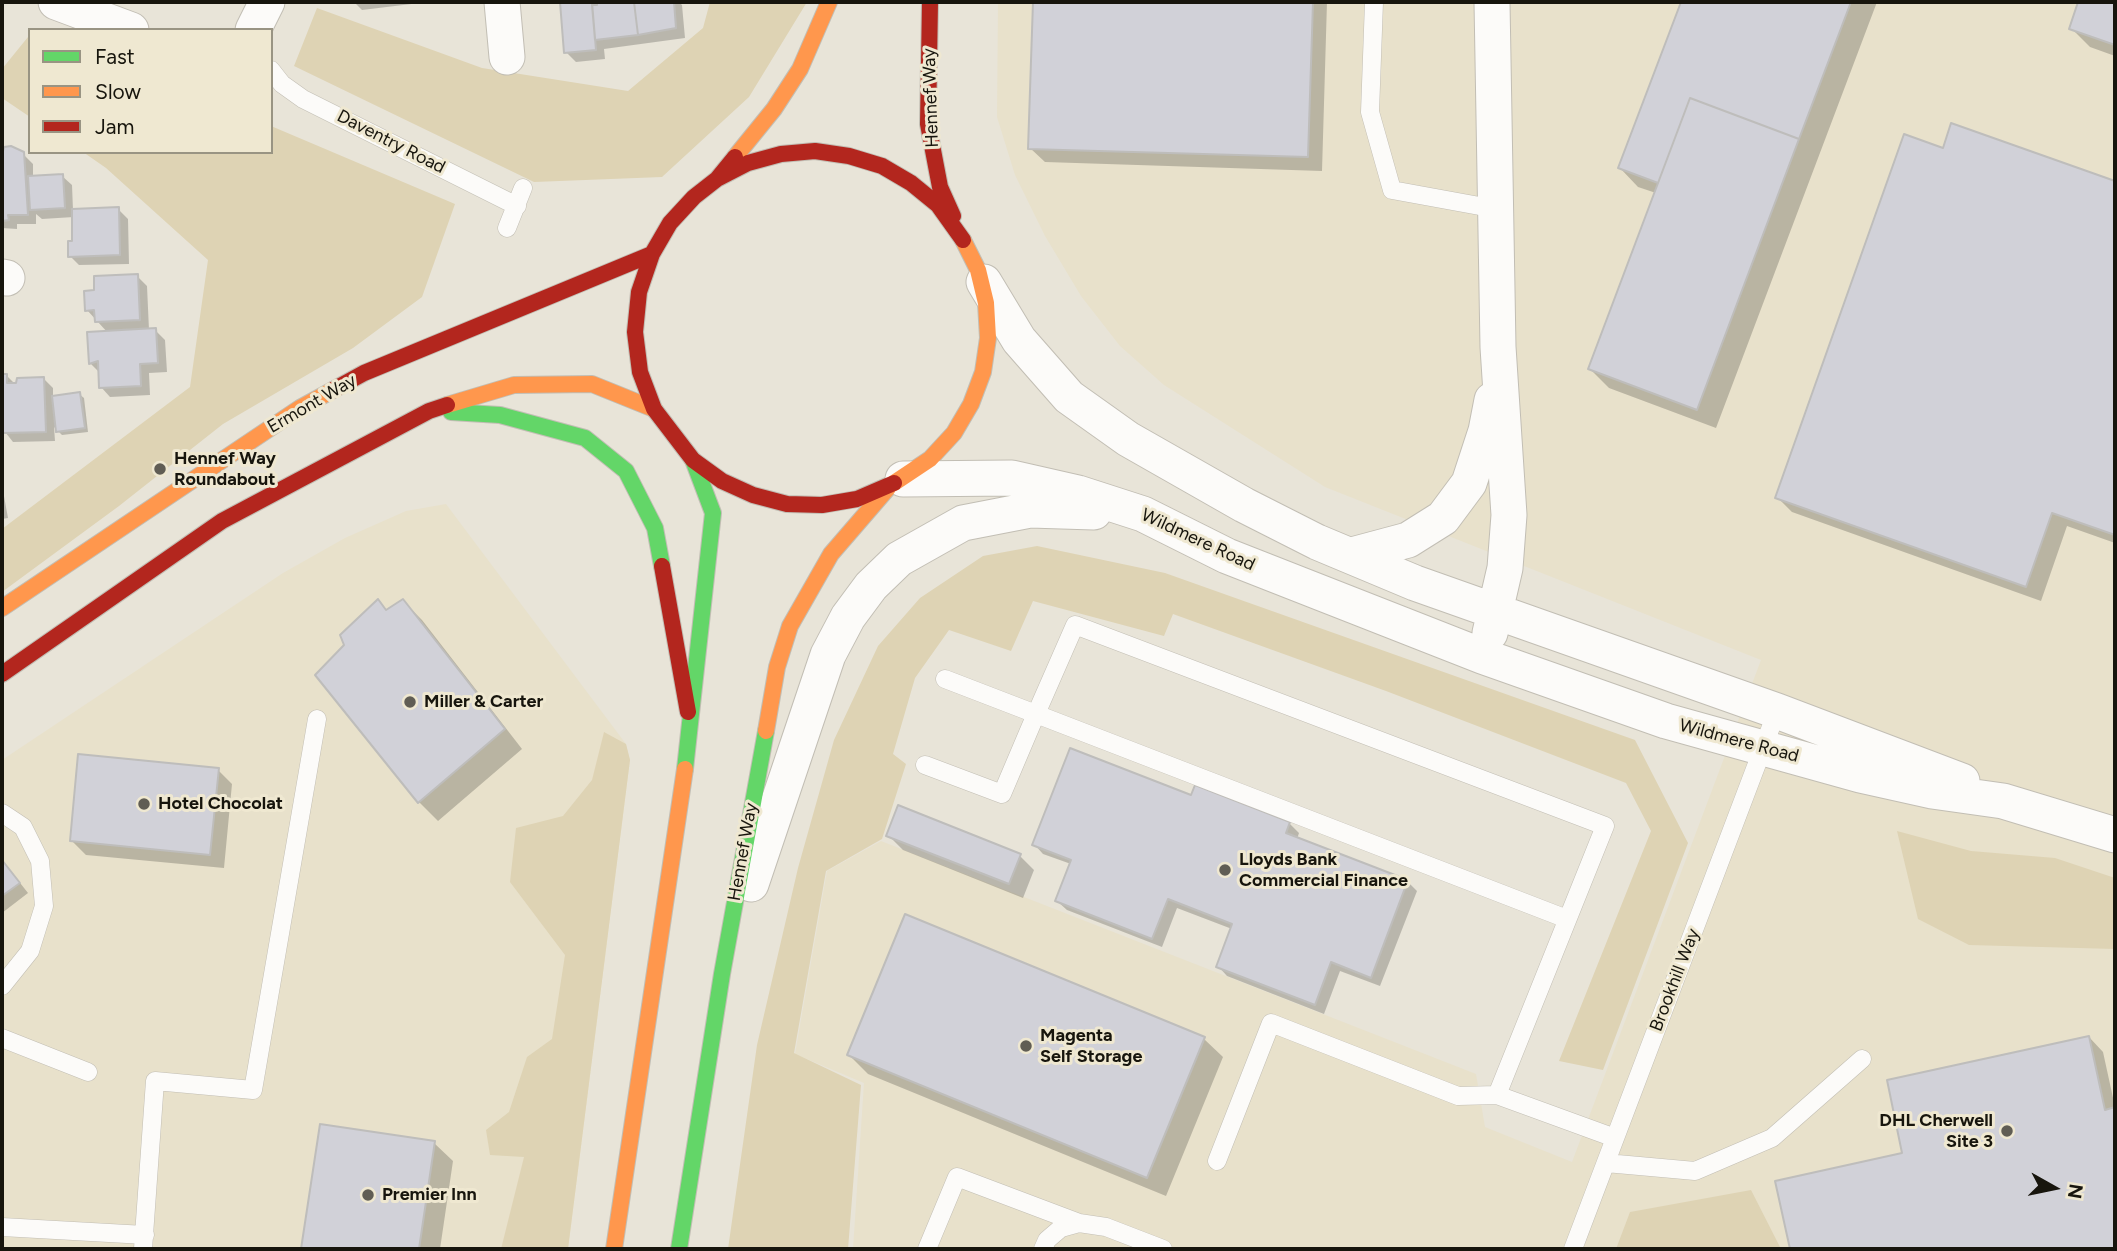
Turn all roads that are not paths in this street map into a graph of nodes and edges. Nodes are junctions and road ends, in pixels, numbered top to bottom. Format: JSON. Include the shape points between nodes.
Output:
{"nodes":[{"id":1,"x":56,"y":2,"type":"edge"},
{"id":2,"x":267,"y":2,"type":"edge"},
{"id":3,"x":502,"y":2,"type":"edge"},
{"id":4,"x":829,"y":2,"type":"edge"},
{"id":5,"x":930,"y":2,"type":"edge"},
{"id":6,"x":1374,"y":2,"type":"edge"},
{"id":7,"x":1492,"y":2,"type":"edge"},
{"id":8,"x":126,"y":28,"type":"edge"},
{"id":9,"x":254,"y":28,"type":"edge"},
{"id":10,"x":507,"y":57,"type":"dead end"},
{"id":11,"x":273,"y":73,"type":"edge"},
{"id":12,"x":717,"y":179,"type":"junction"},
{"id":13,"x":523,"y":188,"type":"dead end"},
{"id":14,"x":517,"y":206,"type":"junction"},
{"id":15,"x":1496,"y":209,"type":"junction"},
{"id":16,"x":508,"y":228,"type":"dead end"},
{"id":17,"x":959,"y":232,"type":"junction"},
{"id":18,"x":652,"y":254,"type":"junction"},
{"id":19,"x":978,"y":270,"type":"junction"},
{"id":20,"x":1498,"y":347,"type":"junction"},
{"id":21,"x":654,"y":409,"type":"junction"},
{"id":22,"x":429,"y":411,"type":"junction"},
{"id":23,"x":693,"y":460,"type":"junction"},
{"id":24,"x":896,"y":483,"type":"junction"},
{"id":25,"x":1143,"y":514,"type":"junction"},
{"id":26,"x":1352,"y":555,"type":"junction"},
{"id":27,"x":2,"y":608,"type":"edge"},
{"id":28,"x":1497,"y":610,"type":"junction"},
{"id":29,"x":1482,"y":656,"type":"junction"},
{"id":30,"x":2,"y":674,"type":"edge"},
{"id":31,"x":945,"y":679,"type":"dead end"},
{"id":32,"x":1777,"y":711,"type":"junction"},
{"id":33,"x":1036,"y":714,"type":"junction"},
{"id":34,"x":317,"y":719,"type":"dead end"},
{"id":35,"x":691,"y":731,"type":"junction"},
{"id":36,"x":1762,"y":750,"type":"junction"},
{"id":37,"x":925,"y":765,"type":"dead end"},
{"id":38,"x":2003,"y":801,"type":"junction"},
{"id":39,"x":2,"y":813,"type":"edge"},
{"id":40,"x":2115,"y":835,"type":"edge"},
{"id":41,"x":1567,"y":919,"type":"junction"},
{"id":42,"x":722,"y":974,"type":"junction"},
{"id":43,"x":2,"y":986,"type":"edge"},
{"id":44,"x":2,"y":1038,"type":"edge"},
{"id":45,"x":1862,"y":1059,"type":"dead end"},
{"id":46,"x":88,"y":1072,"type":"dead end"},
{"id":47,"x":1497,"y":1095,"type":"junction"},
{"id":48,"x":1615,"y":1139,"type":"junction"},
{"id":49,"x":1217,"y":1161,"type":"dead end"},
{"id":50,"x":1606,"y":1163,"type":"junction"},
{"id":51,"x":1079,"y":1223,"type":"junction"},
{"id":52,"x":2,"y":1227,"type":"edge"},
{"id":53,"x":144,"y":1242,"type":"edge"},
{"id":54,"x":614,"y":1249,"type":"edge"},
{"id":55,"x":679,"y":1249,"type":"edge"},
{"id":56,"x":927,"y":1249,"type":"edge"},
{"id":57,"x":1043,"y":1249,"type":"edge"},
{"id":58,"x":1163,"y":1249,"type":"edge"},
{"id":59,"x":1573,"y":1249,"type":"edge"}],
"edges":[{"from":1,"to":8,"type":"street"},
{"from":2,"to":9,"type":"street"},
{"from":3,"to":10,"type":"street"},
{"from":4,"to":12,"type":"main road","via":[[800,69],[774,110]]},
{"from":5,"to":17,"type":"main road","name":"Hennef Way","via":[[929,124],[940,187]]},
{"from":6,"to":15,"type":"lane","via":[[1370,112],[1392,190]]},
{"from":7,"to":15,"type":"street"},
{"from":11,"to":14,"type":"lane","name":"Daventry Road","via":[[303,99]]},
{"from":12,"to":17,"type":"main road","via":[[748,163],[781,154],[815,151],[849,156],[882,166],[911,183],[938,205]]},
{"from":12,"to":18,"type":"main road","via":[[670,223]]},
{"from":13,"to":14,"type":"lane"},
{"from":14,"to":16,"type":"lane"},
{"from":15,"to":20,"type":"street"},
{"from":17,"to":19,"type":"main road"},
{"from":18,"to":21,"type":"main road","via":[[639,292],[635,332],[640,372]]},
{"from":18,"to":27,"type":"main road","name":"Ermont Way","via":[[364,373],[299,408]]},
{"from":19,"to":24,"type":"main road","via":[[988,338],[975,393],[954,433],[930,459]]},
{"from":19,"to":26,"type":"street","name":"Wildmere Road","via":[[998,310],[1042,369],[1096,418],[1244,505]]},
{"from":20,"to":26,"type":"street","via":[[1486,431],[1469,483],[1443,518],[1408,540]]},
{"from":20,"to":28,"type":"street","via":[[1509,515]]},
{"from":21,"to":22,"type":"main road","via":[[592,384],[514,385]]},
{"from":21,"to":23,"type":"main road"},
{"from":22,"to":30,"type":"main road","via":[[222,521]]},
{"from":22,"to":35,"type":"main road","via":[[500,415],[559,429],[585,438],[626,471],[655,528]]},
{"from":23,"to":24,"type":"main road","via":[[743,491],[787,504],[857,499]]},
{"from":23,"to":35,"type":"main road","via":[[713,513]]},
{"from":24,"to":25,"type":"street","name":"Wildmere Road","via":[[1012,478]]},
{"from":24,"to":42,"type":"main road","name":"Hennef Way","via":[[831,554],[790,626],[767,710]]},
{"from":25,"to":29,"type":"street","name":"Wildmere Road","via":[[1227,556]]},
{"from":25,"to":42,"type":"street","via":[[1030,510],[963,523],[899,559],[871,586],[848,617],[815,689]]},
{"from":26,"to":28,"type":"street","name":"Wildmere Road","via":[[1415,583]]},
{"from":28,"to":29,"type":"street"},
{"from":28,"to":32,"type":"street","name":"Wildmere Road"},
{"from":29,"to":36,"type":"street","name":"Wildmere Road"},
{"from":31,"to":33,"type":"lane"},
{"from":32,"to":36,"type":"lane","name":"Brookhill Way"},
{"from":32,"to":38,"type":"street","name":"Wildmere Road","via":[[1904,757]]},
{"from":33,"to":37,"type":"lane","via":[[1002,794]]},
{"from":33,"to":41,"type":"lane"},
{"from":33,"to":41,"type":"lane","via":[[1075,625],[1605,826]]},
{"from":34,"to":53,"type":"lane","via":[[253,1090],[155,1081]]},
{"from":35,"to":54,"type":"main road"},
{"from":36,"to":38,"type":"street","name":"Wildmere Road","via":[[1932,791]]},
{"from":36,"to":48,"type":"lane","name":"Brookhill Way"},
{"from":38,"to":40,"type":"street","name":"Wildmere Road"},
{"from":39,"to":43,"type":"lane","via":[[23,827],[40,861],[44,906],[30,951]]},
{"from":41,"to":47,"type":"lane"},
{"from":42,"to":55,"type":"main road","name":"Hennef Way"},
{"from":44,"to":46,"type":"lane"},
{"from":45,"to":50,"type":"lane","via":[[1772,1138],[1695,1171]]},
{"from":47,"to":48,"type":"lane"},
{"from":47,"to":49,"type":"lane","via":[[1458,1096],[1271,1023]]},
{"from":48,"to":50,"type":"lane","name":"Brookhill Way"},
{"from":50,"to":59,"type":"lane","name":"Brookhill Way"},
{"from":51,"to":56,"type":"lane","via":[[957,1177]]},
{"from":51,"to":57,"type":"lane","via":[[1061,1228]]},
{"from":51,"to":58,"type":"lane","via":[[1106,1227]]},
{"from":52,"to":53,"type":"lane"}]}
